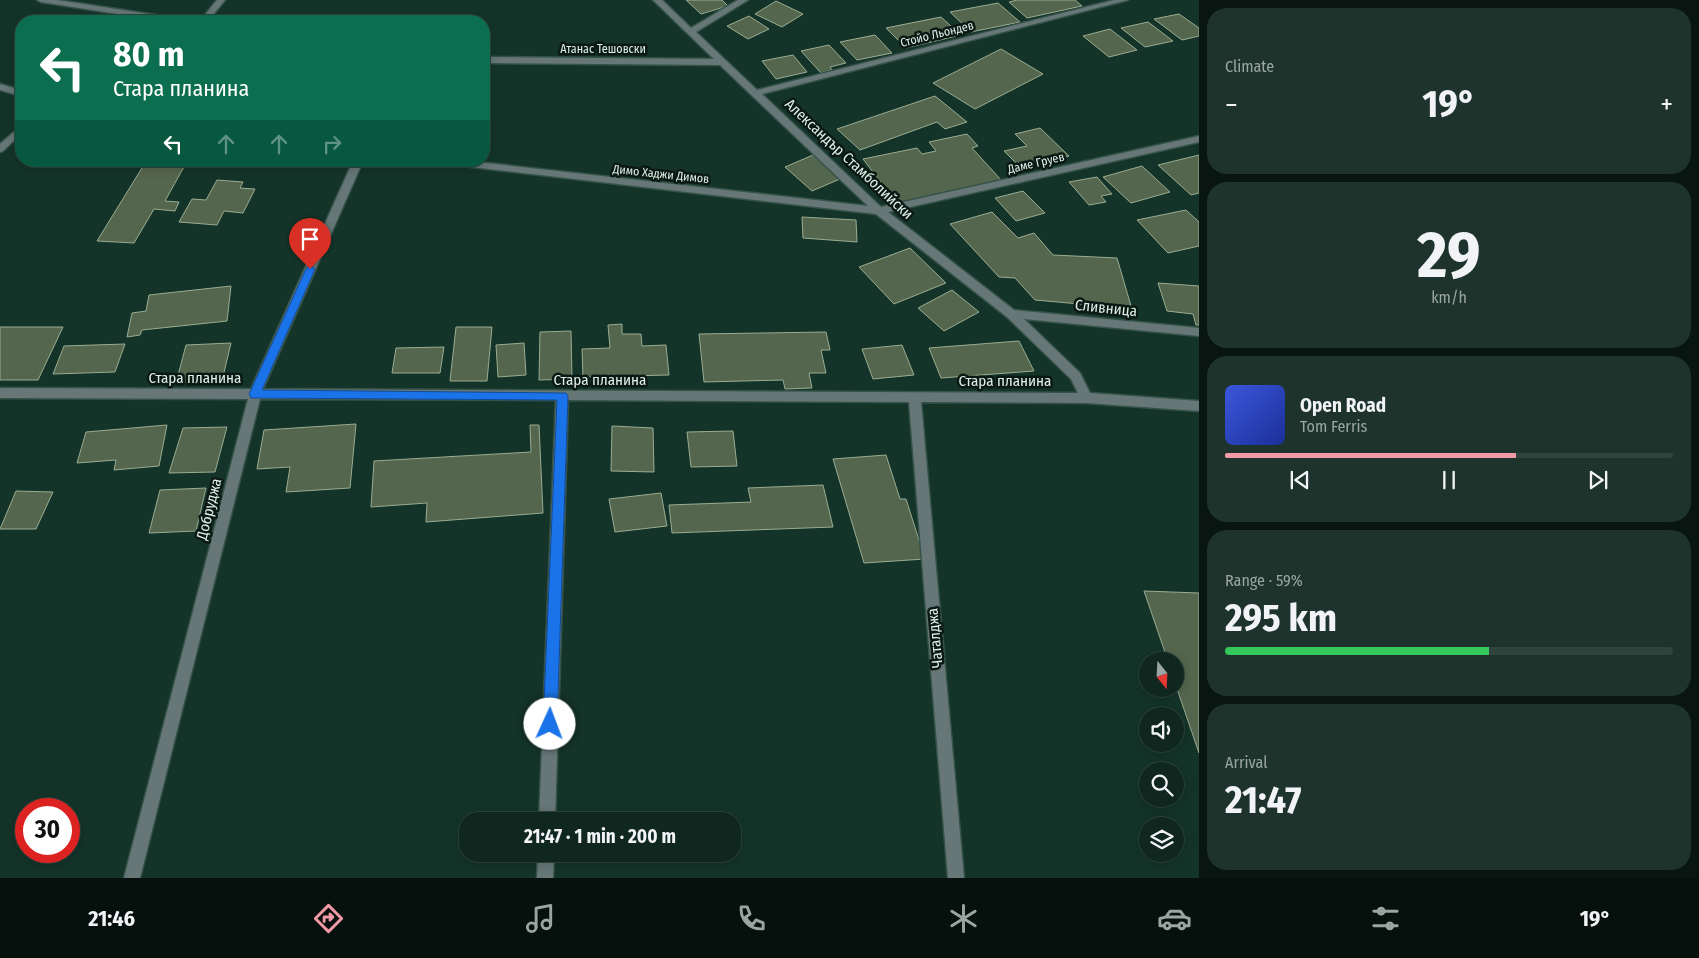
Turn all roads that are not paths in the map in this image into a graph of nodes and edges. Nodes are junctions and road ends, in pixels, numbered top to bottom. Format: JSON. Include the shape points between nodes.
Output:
{"nodes":[{"id":1,"x":42,"y":0,"type":"edge"},
{"id":2,"x":221,"y":0,"type":"edge"},
{"id":3,"x":657,"y":0,"type":"edge"},
{"id":4,"x":744,"y":0,"type":"edge"},
{"id":5,"x":1124,"y":0,"type":"edge"},
{"id":6,"x":1109,"y":1,"type":"edge"},
{"id":7,"x":138,"y":15,"type":"edge"},
{"id":8,"x":209,"y":15,"type":"edge"},
{"id":9,"x":691,"y":32,"type":"junction"},
{"id":10,"x":490,"y":60,"type":"edge"},
{"id":11,"x":723,"y":62,"type":"junction"},
{"id":12,"x":0,"y":87,"type":"edge"},
{"id":13,"x":15,"y":91,"type":"edge"},
{"id":14,"x":756,"y":93,"type":"junction"},
{"id":15,"x":15,"y":135,"type":"edge"},
{"id":16,"x":1199,"y":139,"type":"edge"},
{"id":17,"x":0,"y":149,"type":"edge"},
{"id":18,"x":355,"y":167,"type":"edge"},
{"id":19,"x":490,"y":167,"type":"edge"},
{"id":20,"x":880,"y":211,"type":"junction"},
{"id":21,"x":1011,"y":314,"type":"junction"},
{"id":22,"x":1199,"y":332,"type":"edge"},
{"id":23,"x":0,"y":393,"type":"edge"},
{"id":24,"x":255,"y":394,"type":"junction"},
{"id":25,"x":562,"y":396,"type":"junction"},
{"id":26,"x":915,"y":397,"type":"junction"},
{"id":27,"x":1086,"y":398,"type":"junction"},
{"id":28,"x":1199,"y":406,"type":"edge"},
{"id":29,"x":547,"y":812,"type":"edge"},
{"id":30,"x":546,"y":862,"type":"edge"},
{"id":31,"x":132,"y":878,"type":"edge"},
{"id":32,"x":545,"y":878,"type":"edge"},
{"id":33,"x":956,"y":878,"type":"edge"}],
"edges":[{"from":1,"to":7,"type":"street"},
{"from":2,"to":8,"type":"street"},
{"from":3,"to":9,"type":"street","name":"Александър Стамболийски"},
{"from":4,"to":9,"type":"street"},
{"from":5,"to":6,"type":"street","name":"Стойо Льондев"},
{"from":6,"to":14,"type":"street","name":"Стойо Льондев"},
{"from":9,"to":11,"type":"street","name":"Александър Стамболийски"},
{"from":10,"to":11,"type":"street","name":"Атанас Тешовски"},
{"from":11,"to":14,"type":"street","name":"Александър Стамболийски"},
{"from":12,"to":13,"type":"street"},
{"from":14,"to":20,"type":"street","name":"Александър Стамболийски"},
{"from":15,"to":17,"type":"street"},
{"from":16,"to":20,"type":"street","name":"Даме Груев"},
{"from":18,"to":24,"type":"street","name":"Добруджа"},
{"from":19,"to":20,"type":"street","name":"Димо Хаджи Димов"},
{"from":20,"to":21,"type":"street","name":"Александър Стамболийски"},
{"from":21,"to":22,"type":"street","name":"Сливница"},
{"from":21,"to":27,"type":"street","name":"Александър Стамболийски","via":[[1076,376]]},
{"from":23,"to":24,"type":"street","name":"Стара планина"},
{"from":24,"to":25,"type":"street","name":"Стара планина"},
{"from":24,"to":31,"type":"street","name":"Добруджа"},
{"from":25,"to":26,"type":"street","name":"Стара планина"},
{"from":25,"to":29,"type":"street"},
{"from":26,"to":27,"type":"street","name":"Стара планина"},
{"from":26,"to":33,"type":"street","name":"Чаталджа"},
{"from":27,"to":28,"type":"street","name":"Стара планина"},
{"from":30,"to":32,"type":"street"}]}
